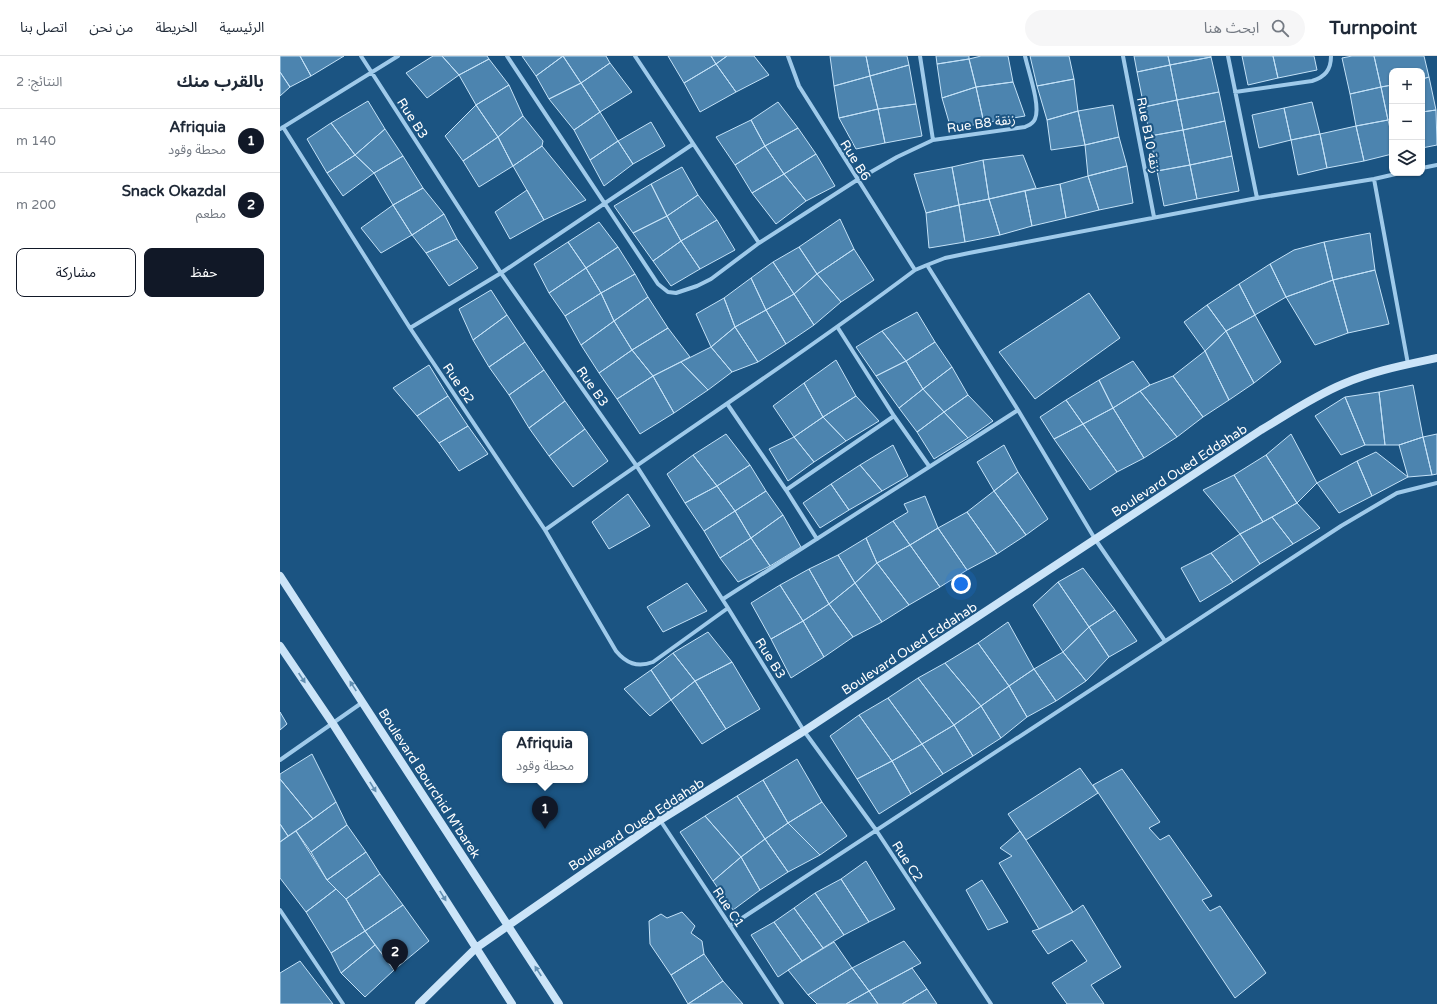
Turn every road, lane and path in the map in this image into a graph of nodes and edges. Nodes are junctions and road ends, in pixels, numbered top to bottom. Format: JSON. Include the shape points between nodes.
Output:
{"nodes":[{"id":1,"x":361,"y":56,"type":"edge"},
{"id":2,"x":398,"y":56,"type":"edge"},
{"id":3,"x":507,"y":56,"type":"edge"},
{"id":4,"x":635,"y":56,"type":"edge"},
{"id":5,"x":788,"y":56,"type":"edge"},
{"id":6,"x":920,"y":56,"type":"edge"},
{"id":7,"x":1025,"y":56,"type":"edge"},
{"id":8,"x":1123,"y":56,"type":"edge"},
{"id":9,"x":1228,"y":56,"type":"edge"},
{"id":10,"x":1331,"y":56,"type":"edge"},
{"id":11,"x":372,"y":72,"type":"junction"},
{"id":12,"x":1235,"y":92,"type":"junction"},
{"id":13,"x":281,"y":128,"type":"edge"},
{"id":14,"x":932,"y":140,"type":"junction"},
{"id":15,"x":693,"y":144,"type":"junction"},
{"id":16,"x":1437,"y":164,"type":"edge"},
{"id":17,"x":1425,"y":167,"type":"edge"},
{"id":18,"x":1389,"y":176,"type":"edge"},
{"id":19,"x":1374,"y":179,"type":"junction"},
{"id":20,"x":857,"y":180,"type":"junction"},
{"id":21,"x":1257,"y":198,"type":"junction"},
{"id":22,"x":604,"y":202,"type":"junction"},
{"id":23,"x":1154,"y":218,"type":"junction"},
{"id":24,"x":759,"y":243,"type":"junction"},
{"id":25,"x":927,"y":265,"type":"junction"},
{"id":26,"x":915,"y":270,"type":"junction"},
{"id":27,"x":501,"y":273,"type":"junction"},
{"id":28,"x":410,"y":328,"type":"junction"},
{"id":29,"x":838,"y":328,"type":"junction"},
{"id":30,"x":1437,"y":358,"type":"edge"},
{"id":31,"x":1408,"y":364,"type":"junction"},
{"id":32,"x":728,"y":405,"type":"junction"},
{"id":33,"x":1018,"y":410,"type":"junction"},
{"id":34,"x":894,"y":416,"type":"junction"},
{"id":35,"x":636,"y":465,"type":"junction"},
{"id":36,"x":929,"y":466,"type":"junction"},
{"id":37,"x":1437,"y":483,"type":"edge"},
{"id":38,"x":786,"y":490,"type":"junction"},
{"id":39,"x":545,"y":530,"type":"junction"},
{"id":40,"x":817,"y":539,"type":"junction"},
{"id":41,"x":1095,"y":539,"type":"junction"},
{"id":42,"x":280,"y":576,"type":"edge"},
{"id":43,"x":722,"y":599,"type":"junction"},
{"id":44,"x":728,"y":608,"type":"junction"},
{"id":45,"x":1165,"y":641,"type":"junction"},
{"id":46,"x":280,"y":646,"type":"edge"},
{"id":47,"x":363,"y":702,"type":"junction"},
{"id":48,"x":333,"y":724,"type":"junction"},
{"id":49,"x":804,"y":732,"type":"junction"},
{"id":50,"x":280,"y":760,"type":"edge"},
{"id":51,"x":660,"y":820,"type":"junction"},
{"id":52,"x":876,"y":830,"type":"junction"},
{"id":53,"x":280,"y":910,"type":"edge"},
{"id":54,"x":507,"y":925,"type":"junction"},
{"id":55,"x":730,"y":926,"type":"junction"},
{"id":56,"x":476,"y":948,"type":"junction"},
{"id":57,"x":343,"y":1004,"type":"edge"},
{"id":58,"x":419,"y":1004,"type":"edge"},
{"id":59,"x":512,"y":1004,"type":"edge"},
{"id":60,"x":559,"y":1004,"type":"edge"},
{"id":61,"x":782,"y":1004,"type":"edge"},
{"id":62,"x":991,"y":1004,"type":"edge"}],
"edges":[{"from":1,"to":11,"type":"street","name":"Rue B3"},
{"from":2,"to":11,"type":"street"},
{"from":3,"to":22,"type":"street"},
{"from":4,"to":15,"type":"street"},
{"from":5,"to":20,"type":"street","name":"Rue B6","via":[[799,86]]},
{"from":6,"to":14,"type":"street","name":"Rue B8 زنقة"},
{"from":7,"to":14,"type":"street","name":"Rue B8 زنقة","via":[[1036,101],[1036,118],[1032,124]]},
{"from":8,"to":23,"type":"street","name":"Rue B10 زنقة"},
{"from":9,"to":12,"type":"street"},
{"from":10,"to":12,"type":"street","via":[[1330,68],[1321,78]]},
{"from":11,"to":13,"type":"street"},
{"from":11,"to":27,"type":"street","name":"Rue B3"},
{"from":12,"to":21,"type":"street"},
{"from":13,"to":28,"type":"street","name":"Rue B2"},
{"from":14,"to":20,"type":"street","name":"Rue B8 زنقة"},
{"from":15,"to":22,"type":"street"},
{"from":15,"to":24,"type":"street"},
{"from":16,"to":17,"type":"street"},
{"from":18,"to":19,"type":"street"},
{"from":19,"to":21,"type":"street"},
{"from":19,"to":31,"type":"street"},
{"from":20,"to":24,"type":"street","name":"Rue B8 زنقة"},
{"from":20,"to":26,"type":"street","name":"Rue B6"},
{"from":21,"to":23,"type":"street"},
{"from":22,"to":24,"type":"street","name":"Rue B8 زنقة","via":[[658,284],[668,292],[676,293],[697,286]]},
{"from":22,"to":27,"type":"street"},
{"from":23,"to":25,"type":"street","via":[[945,258]]},
{"from":25,"to":26,"type":"street"},
{"from":25,"to":33,"type":"street"},
{"from":26,"to":29,"type":"street"},
{"from":27,"to":28,"type":"street"},
{"from":27,"to":35,"type":"street","name":"Rue B3"},
{"from":28,"to":39,"type":"street","name":"Rue B2"},
{"from":29,"to":32,"type":"street"},
{"from":29,"to":34,"type":"street"},
{"from":30,"to":31,"type":"street","name":"Boulevard Oued Eddahab"},
{"from":31,"to":41,"type":"street","name":"Boulevard Oued Eddahab","via":[[1361,377],[1312,400],[1261,430]]},
{"from":32,"to":35,"type":"street"},
{"from":32,"to":38,"type":"street"},
{"from":33,"to":36,"type":"street"},
{"from":33,"to":41,"type":"street"},
{"from":34,"to":36,"type":"street"},
{"from":34,"to":38,"type":"street"},
{"from":35,"to":39,"type":"street"},
{"from":35,"to":43,"type":"street","name":"Rue B3"},
{"from":36,"to":40,"type":"street"},
{"from":37,"to":45,"type":"street","via":[[1397,492]]},
{"from":38,"to":40,"type":"street"},
{"from":39,"to":44,"type":"street","name":"Rue B2","via":[[616,651],[629,663],[644,665],[653,662]]},
{"from":40,"to":43,"type":"street"},
{"from":41,"to":45,"type":"street"},
{"from":41,"to":49,"type":"street","name":"Boulevard Oued Eddahab"},
{"from":47,"to":42,"type":"street","name":"Boulevard Bourchid M'barek","one_way":true},
{"from":43,"to":44,"type":"street","name":"Rue B3"},
{"from":44,"to":49,"type":"street","name":"Rue B3"},
{"from":45,"to":52,"type":"street"},
{"from":46,"to":48,"type":"street","one_way":true},
{"from":47,"to":48,"type":"street"},
{"from":47,"to":54,"type":"street","name":"Boulevard Bourchid M'barek"},
{"from":48,"to":50,"type":"street"},
{"from":48,"to":56,"type":"street","one_way":true},
{"from":49,"to":51,"type":"street","name":"Boulevard Oued Eddahab"},
{"from":49,"to":52,"type":"street","name":"Rue C2"},
{"from":51,"to":54,"type":"street","name":"Boulevard Oued Eddahab"},
{"from":51,"to":55,"type":"street","name":"Rue C1"},
{"from":52,"to":55,"type":"street"},
{"from":52,"to":62,"type":"street","name":"Rue C2"},
{"from":53,"to":57,"type":"street"},
{"from":54,"to":56,"type":"street","name":"Boulevard Oued Eddahab"},
{"from":60,"to":54,"type":"street","name":"Boulevard Bourchid M'barek","one_way":true},
{"from":55,"to":61,"type":"street","name":"Rue C1"},
{"from":56,"to":58,"type":"street","name":"Boulevard Oued Eddahab"},
{"from":56,"to":59,"type":"street"}]}
